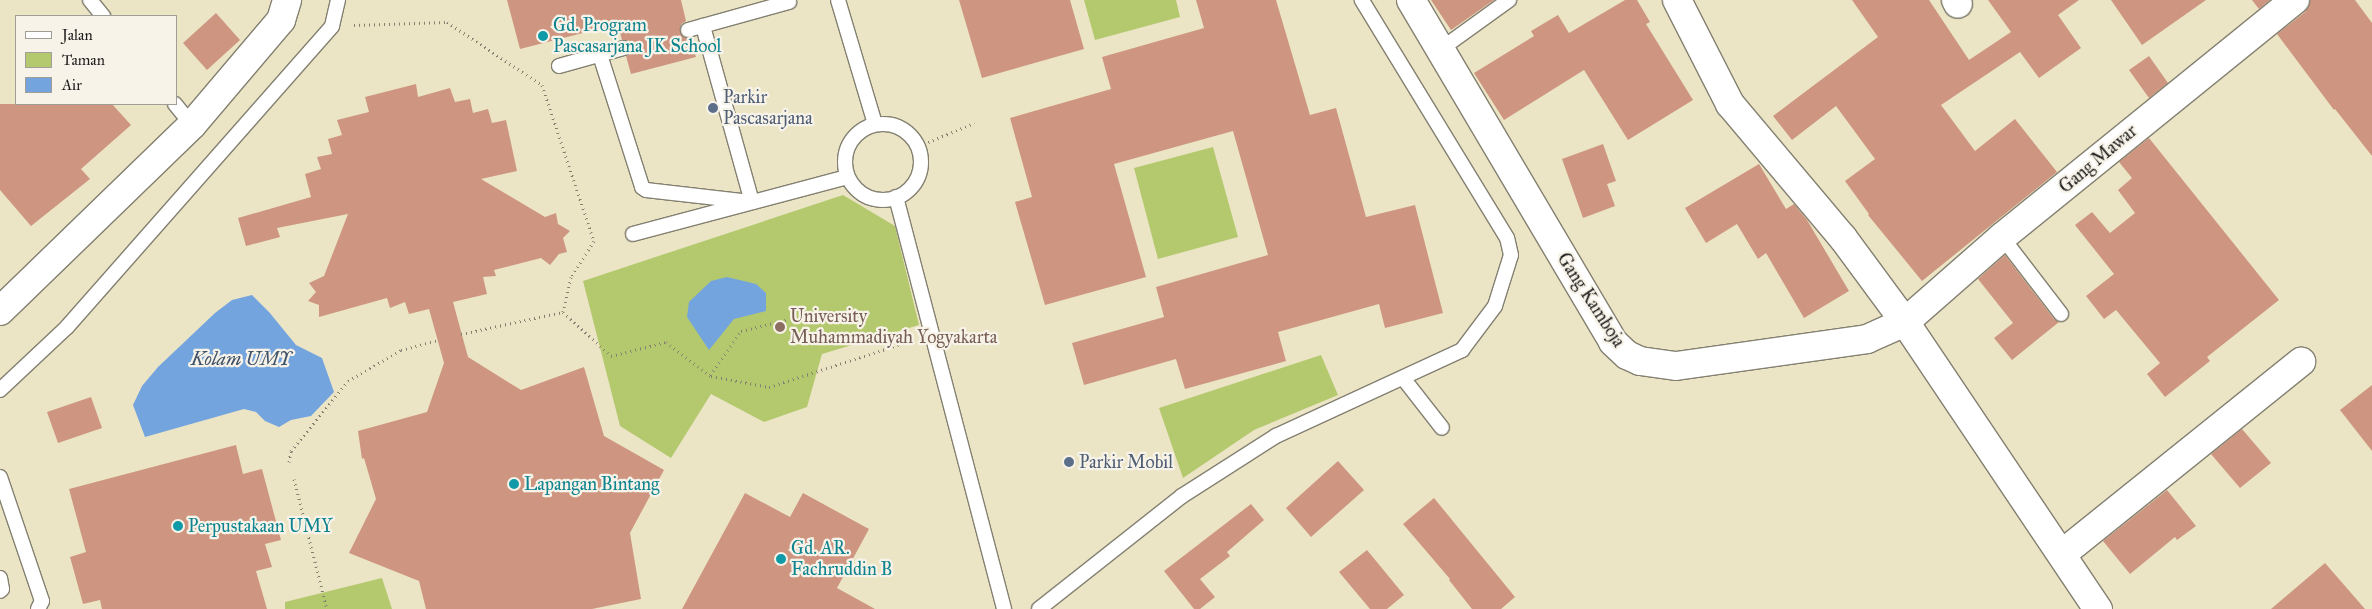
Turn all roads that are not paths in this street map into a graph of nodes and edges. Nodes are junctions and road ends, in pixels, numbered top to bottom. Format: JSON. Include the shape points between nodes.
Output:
{"nodes":[{"id":1,"x":90,"y":0,"type":"edge"},
{"id":2,"x":287,"y":0,"type":"edge"},
{"id":3,"x":338,"y":0,"type":"edge"},
{"id":4,"x":838,"y":0,"type":"edge"},
{"id":5,"x":1362,"y":0,"type":"edge"},
{"id":6,"x":1411,"y":0,"type":"edge"},
{"id":7,"x":1509,"y":0,"type":"edge"},
{"id":8,"x":1677,"y":0,"type":"edge"},
{"id":9,"x":2295,"y":0,"type":"edge"},
{"id":10,"x":789,"y":2,"type":"dead end"},
{"id":11,"x":102,"y":15,"type":"edge"},
{"id":12,"x":703,"y":26,"type":"junction"},
{"id":13,"x":688,"y":30,"type":"dead end"},
{"id":14,"x":624,"y":48,"type":"dead end"},
{"id":15,"x":1441,"y":48,"type":"junction"},
{"id":16,"x":600,"y":55,"type":"junction"},
{"id":17,"x":559,"y":66,"type":"dead end"},
{"id":18,"x":176,"y":105,"type":"edge"},
{"id":19,"x":875,"y":124,"type":"junction"},
{"id":20,"x":192,"y":125,"type":"junction"},
{"id":21,"x":847,"y":177,"type":"junction"},
{"id":22,"x":896,"y":197,"type":"junction"},
{"id":23,"x":752,"y":202,"type":"junction"},
{"id":24,"x":633,"y":234,"type":"dead end"},
{"id":25,"x":2002,"y":236,"type":"junction"},
{"id":26,"x":0,"y":311,"type":"edge"},
{"id":27,"x":2061,"y":314,"type":"dead end"},
{"id":28,"x":1905,"y":322,"type":"junction"},
{"id":29,"x":2301,"y":362,"type":"dead end"},
{"id":30,"x":1403,"y":378,"type":"junction"},
{"id":31,"x":0,"y":390,"type":"edge"},
{"id":32,"x":1442,"y":428,"type":"dead end"},
{"id":33,"x":0,"y":478,"type":"edge"},
{"id":34,"x":2062,"y":554,"type":"junction"},
{"id":35,"x":0,"y":578,"type":"edge"},
{"id":36,"x":0,"y":591,"type":"edge"},
{"id":37,"x":38,"y":609,"type":"edge"},
{"id":38,"x":1004,"y":609,"type":"edge"},
{"id":39,"x":1039,"y":609,"type":"edge"},
{"id":40,"x":2098,"y":609,"type":"edge"}],
"edges":[{"from":1,"to":11,"type":"lane"},
{"from":2,"to":20,"type":"street","via":[[281,20]]},
{"from":3,"to":31,"type":"lane","via":[[332,26],[66,327]]},
{"from":4,"to":19,"type":"lane"},
{"from":5,"to":30,"type":"lane","via":[[1507,238],[1511,255],[1495,306],[1470,342],[1453,356]]},
{"from":6,"to":15,"type":"street","name":"Gang Kamboja"},
{"from":7,"to":15,"type":"lane"},
{"from":8,"to":28,"type":"street","via":[[1730,104],[1842,238]]},
{"from":9,"to":25,"type":"street","name":"Gang Mawar"},
{"from":10,"to":12,"type":"lane"},
{"from":12,"to":13,"type":"lane"},
{"from":12,"to":23,"type":"lane"},
{"from":14,"to":16,"type":"lane"},
{"from":15,"to":28,"type":"street","name":"Gang Kamboja","via":[[1613,342],[1627,354],[1648,363],[1676,366],[1867,339]]},
{"from":16,"to":17,"type":"lane"},
{"from":16,"to":23,"type":"lane","via":[[642,187]]},
{"from":18,"to":20,"type":"lane"},
{"from":19,"to":21,"type":"lane","via":[[855,134],[844,155]]},
{"from":19,"to":22,"type":"lane","via":[[889,123],[901,128],[919,146],[922,159],[919,178],[907,193]]},
{"from":20,"to":26,"type":"street"},
{"from":21,"to":22,"type":"lane","via":[[868,197],[882,200]]},
{"from":21,"to":23,"type":"lane"},
{"from":22,"to":38,"type":"lane"},
{"from":23,"to":24,"type":"lane"},
{"from":25,"to":27,"type":"lane"},
{"from":25,"to":28,"type":"street","name":"Gang Mawar"},
{"from":28,"to":34,"type":"street"},
{"from":29,"to":34,"type":"street"},
{"from":30,"to":32,"type":"lane"},
{"from":30,"to":39,"type":"lane","via":[[1276,436],[1182,496]]},
{"from":33,"to":37,"type":"lane","via":[[42,601]]},
{"from":34,"to":40,"type":"street"},
{"from":35,"to":36,"type":"lane"}]}
